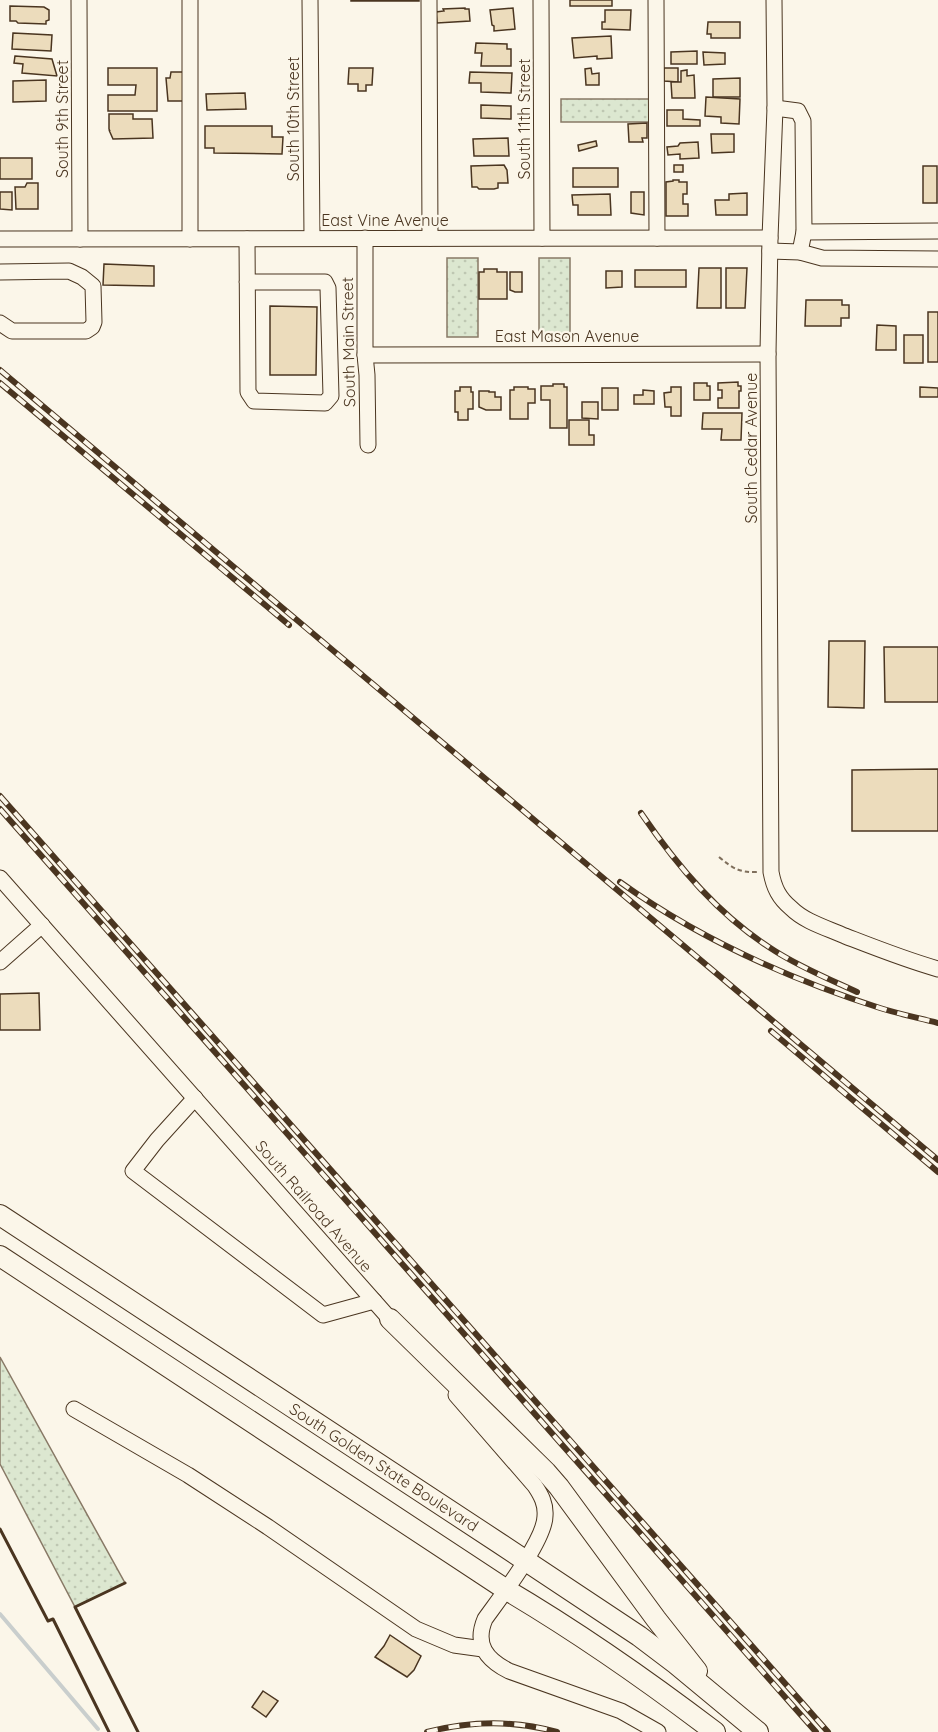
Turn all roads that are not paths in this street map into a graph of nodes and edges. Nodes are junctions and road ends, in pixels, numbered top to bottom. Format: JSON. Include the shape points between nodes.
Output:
{"nodes":[{"id":1,"x":80,"y":0,"type":"edge"},
{"id":2,"x":190,"y":0,"type":"edge"},
{"id":3,"x":310,"y":0,"type":"edge"},
{"id":4,"x":429,"y":0,"type":"edge"},
{"id":5,"x":541,"y":0,"type":"edge"},
{"id":6,"x":656,"y":0,"type":"edge"},
{"id":7,"x":774,"y":0,"type":"edge"},
{"id":8,"x":776,"y":108,"type":"junction"},
{"id":9,"x":938,"y":231,"type":"edge"},
{"id":10,"x":804,"y":232,"type":"junction"},
{"id":11,"x":312,"y":238,"type":"junction"},
{"id":12,"x":365,"y":238,"type":"junction"},
{"id":13,"x":430,"y":238,"type":"junction"},
{"id":14,"x":542,"y":238,"type":"junction"},
{"id":15,"x":657,"y":238,"type":"junction"},
{"id":16,"x":0,"y":239,"type":"edge"},
{"id":17,"x":80,"y":239,"type":"junction"},
{"id":18,"x":190,"y":239,"type":"junction"},
{"id":19,"x":247,"y":239,"type":"junction"},
{"id":20,"x":770,"y":245,"type":"junction"},
{"id":21,"x":800,"y":252,"type":"junction"},
{"id":22,"x":938,"y":259,"type":"edge"},
{"id":23,"x":0,"y":272,"type":"edge"},
{"id":24,"x":247,"y":282,"type":"junction"},
{"id":25,"x":0,"y":323,"type":"edge"},
{"id":26,"x":768,"y":354,"type":"junction"},
{"id":27,"x":365,"y":355,"type":"junction"},
{"id":28,"x":368,"y":445,"type":"dead end"},
{"id":29,"x":0,"y":878,"type":"edge"},
{"id":30,"x":42,"y":925,"type":"junction"},
{"id":31,"x":0,"y":962,"type":"edge"},
{"id":32,"x":938,"y":969,"type":"edge"},
{"id":33,"x":195,"y":1098,"type":"junction"},
{"id":34,"x":0,"y":1215,"type":"edge"},
{"id":35,"x":0,"y":1256,"type":"edge"},
{"id":36,"x":374,"y":1301,"type":"junction"},
{"id":37,"x":390,"y":1318,"type":"junction"},
{"id":38,"x":74,"y":1409,"type":"dead end"},
{"id":39,"x":515,"y":1574,"type":"junction"},
{"id":40,"x":483,"y":1649,"type":"junction"},
{"id":41,"x":712,"y":1693,"type":"junction"},
{"id":42,"x":658,"y":1732,"type":"edge"},
{"id":43,"x":716,"y":1732,"type":"edge"},
{"id":44,"x":758,"y":1732,"type":"edge"}],
"edges":[{"from":1,"to":17,"type":"street","name":"South 9th Street"},
{"from":2,"to":18,"type":"street"},
{"from":3,"to":11,"type":"street","name":"South 10th Street"},
{"from":4,"to":13,"type":"street"},
{"from":5,"to":14,"type":"street","name":"South 11th Street"},
{"from":6,"to":15,"type":"street"},
{"from":7,"to":8,"type":"street","name":"South Cedar Avenue"},
{"from":8,"to":10,"type":"street","via":[[798,111],[803,121]]},
{"from":8,"to":20,"type":"street","name":"South Cedar Avenue"},
{"from":9,"to":10,"type":"street"},
{"from":10,"to":21,"type":"street"},
{"from":11,"to":12,"type":"street","name":"East Vine Avenue"},
{"from":11,"to":19,"type":"street","name":"East Vine Avenue"},
{"from":12,"to":13,"type":"street","name":"East Vine Avenue"},
{"from":12,"to":27,"type":"street","name":"South Main Street"},
{"from":13,"to":14,"type":"street","name":"East Vine Avenue"},
{"from":14,"to":15,"type":"street","name":"East Vine Avenue"},
{"from":15,"to":20,"type":"street","name":"East Vine Avenue"},
{"from":16,"to":17,"type":"street","name":"East Vine Avenue"},
{"from":17,"to":18,"type":"street","name":"East Vine Avenue"},
{"from":18,"to":19,"type":"street","name":"East Vine Avenue"},
{"from":19,"to":24,"type":"street"},
{"from":20,"to":21,"type":"street","name":"East Vine Avenue"},
{"from":20,"to":26,"type":"street","name":"South Cedar Avenue"},
{"from":21,"to":22,"type":"street","name":"East Vine Avenue","via":[[822,258]]},
{"from":23,"to":25,"type":"street","via":[[69,271],[82,277],[93,286],[94,322],[86,331],[12,331]]},
{"from":24,"to":24,"type":"street","via":[[248,392],[254,401],[325,403],[331,396],[325,282]]},
{"from":26,"to":27,"type":"street","name":"East Mason Avenue"},
{"from":26,"to":32,"type":"street","name":"South Cedar Avenue","via":[[773,884],[792,910],[813,923]]},
{"from":27,"to":28,"type":"street","name":"South Main Street"},
{"from":29,"to":30,"type":"street","name":"South Railroad Avenue"},
{"from":30,"to":31,"type":"street"},
{"from":30,"to":33,"type":"street","name":"South Railroad Avenue"},
{"from":33,"to":36,"type":"street","name":"South Railroad Avenue"},
{"from":33,"to":36,"type":"street","via":[[133,1171],[323,1315]]},
{"from":34,"to":39,"type":"main road","name":"South Golden State Boulevard"},
{"from":35,"to":39,"type":"main road","name":"South Golden State Boulevard"},
{"from":36,"to":37,"type":"street","name":"South Railroad Avenue"},
{"from":37,"to":39,"type":"street","name":"South Railroad Avenue","via":[[541,1495],[544,1525]]},
{"from":37,"to":41,"type":"main road","via":[[546,1472]]},
{"from":38,"to":40,"type":"street","via":[[188,1475],[416,1629],[454,1645]]},
{"from":39,"to":40,"type":"street","via":[[485,1619],[480,1634]]},
{"from":39,"to":41,"type":"main road","name":"South Golden State Boulevard","via":[[639,1636]]},
{"from":39,"to":43,"type":"main road","name":"South Golden State Boulevard","via":[[532,1605]]},
{"from":40,"to":42,"type":"street","via":[[496,1664],[509,1671],[621,1711]]},
{"from":41,"to":44,"type":"main road","name":"South Golden State Boulevard"}]}
